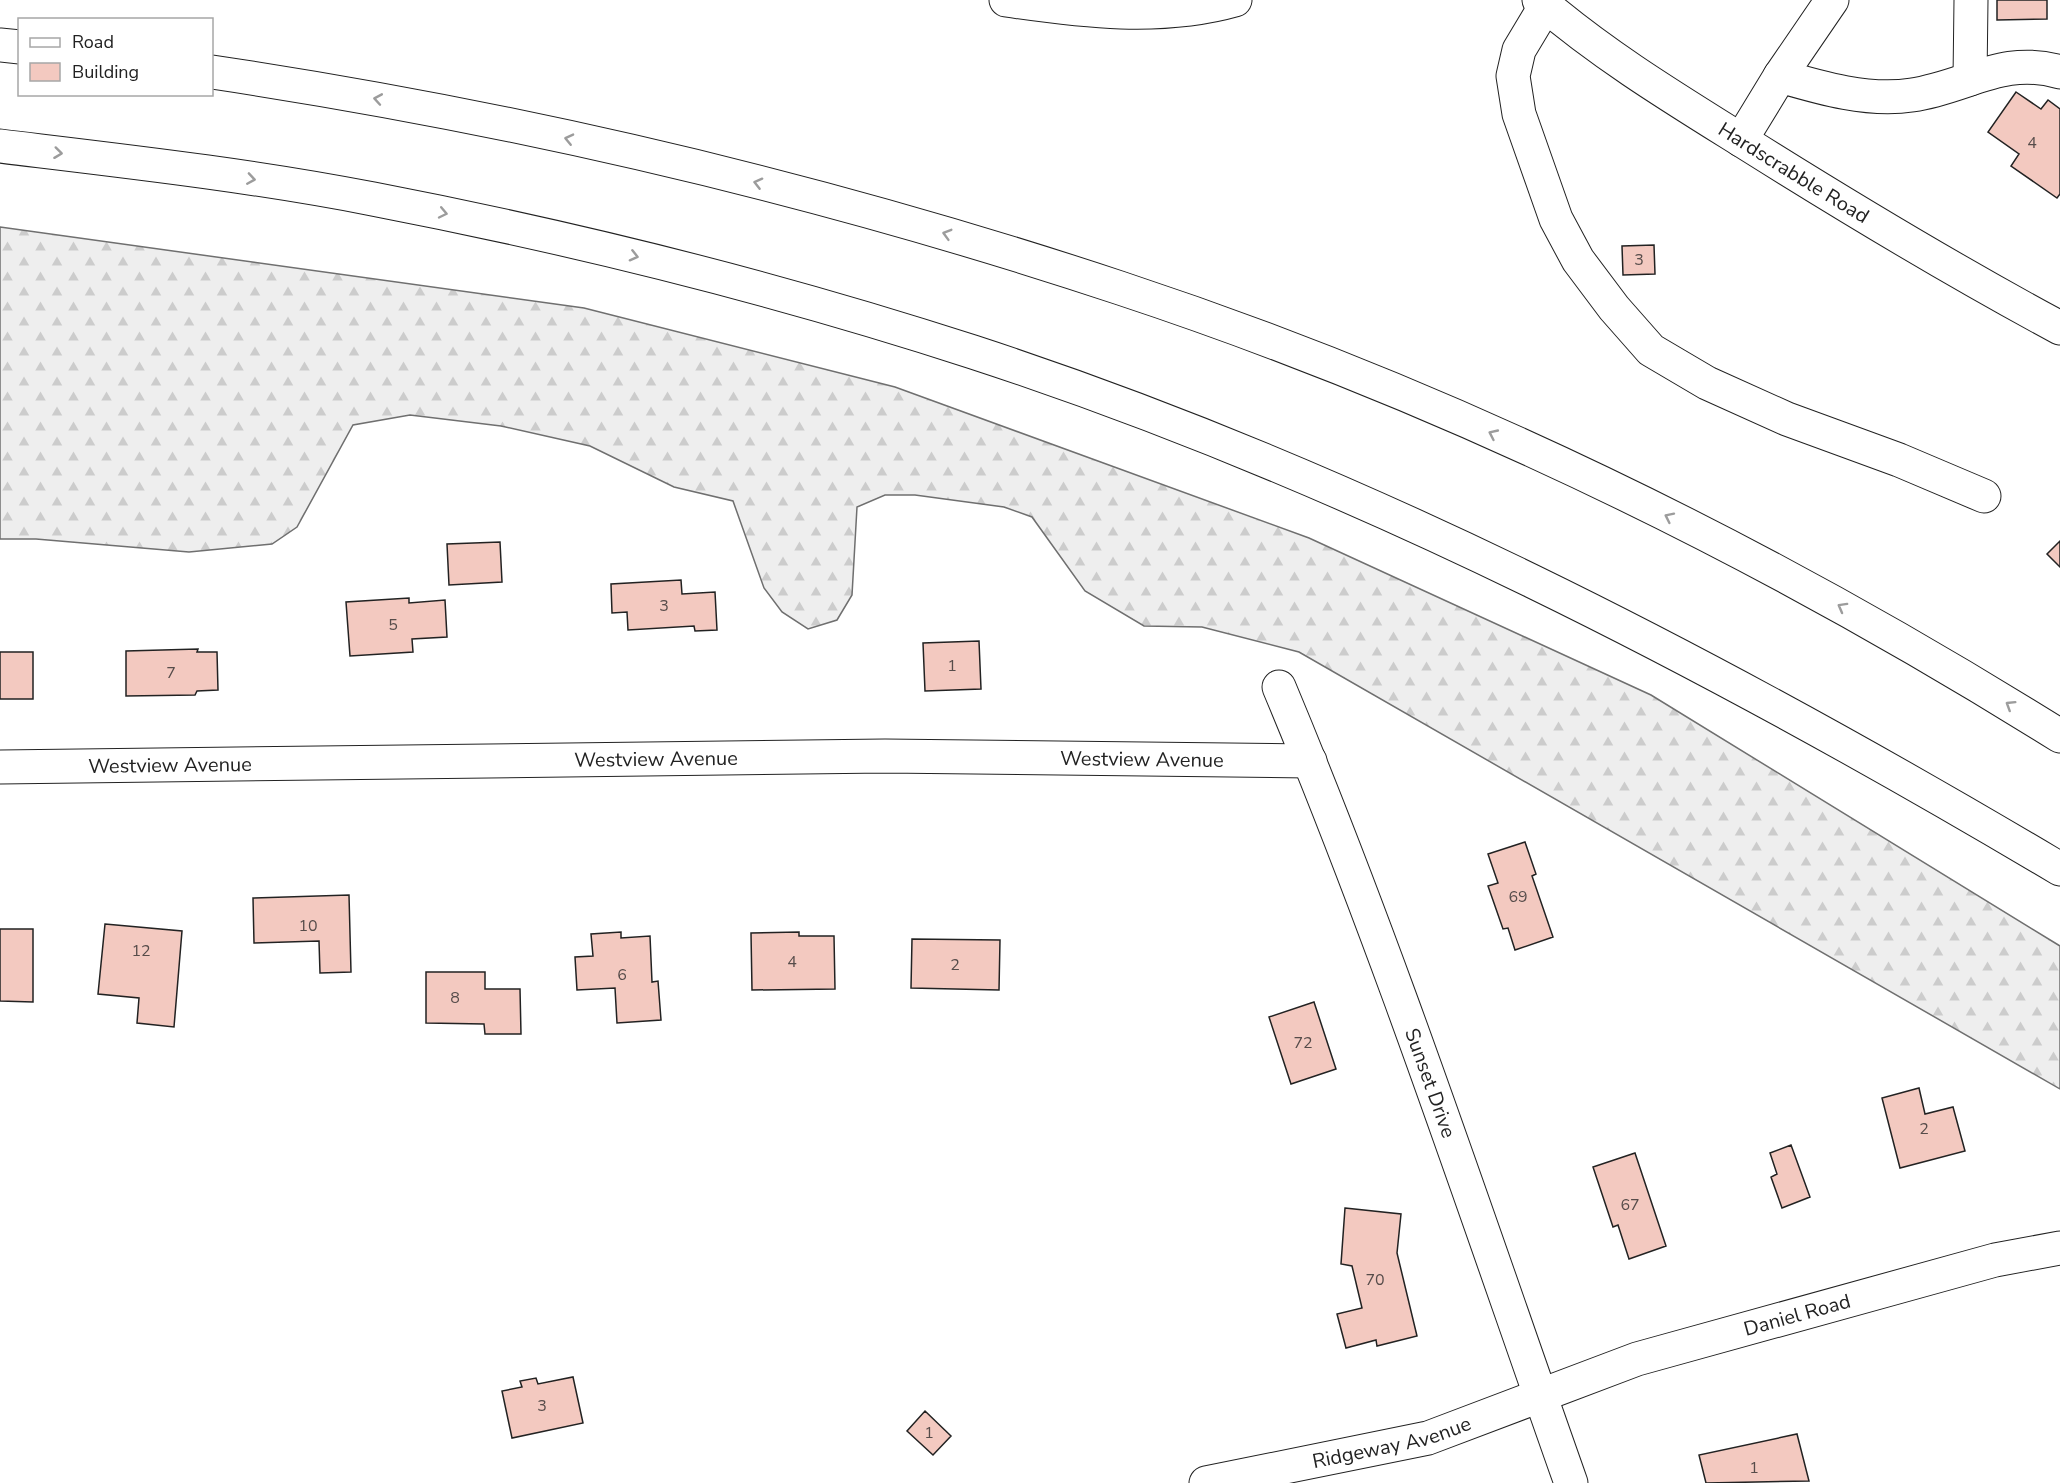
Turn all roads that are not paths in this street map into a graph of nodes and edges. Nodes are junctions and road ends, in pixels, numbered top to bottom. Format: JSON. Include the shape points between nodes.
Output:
{"nodes":[{"id":1,"x":1006,"y":0,"type":"edge"},
{"id":2,"x":1235,"y":0,"type":"edge"},
{"id":3,"x":1832,"y":0,"type":"edge"},
{"id":4,"x":1971,"y":0,"type":"edge"},
{"id":5,"x":1543,"y":3,"type":"edge"},
{"id":6,"x":0,"y":45,"type":"edge"},
{"id":7,"x":18,"y":48,"type":"edge"},
{"id":8,"x":213,"y":72,"type":"edge"},
{"id":9,"x":2060,"y":72,"type":"edge"},
{"id":10,"x":1780,"y":76,"type":"junction"},
{"id":11,"x":1970,"y":80,"type":"junction"},
{"id":12,"x":1741,"y":140,"type":"junction"},
{"id":13,"x":0,"y":146,"type":"edge"},
{"id":14,"x":2060,"y":328,"type":"edge"},
{"id":15,"x":1984,"y":496,"type":"dead end"},
{"id":16,"x":1279,"y":687,"type":"dead end"},
{"id":17,"x":2060,"y":736,"type":"edge"},
{"id":18,"x":1310,"y":761,"type":"junction"},
{"id":19,"x":0,"y":767,"type":"edge"},
{"id":20,"x":2060,"y":869,"type":"edge"},
{"id":21,"x":2060,"y":1248,"type":"edge"},
{"id":22,"x":1540,"y":1396,"type":"junction"},
{"id":23,"x":1206,"y":1483,"type":"edge"},
{"id":24,"x":1571,"y":1483,"type":"edge"}],
"edges":[{"from":1,"to":2,"type":"main road","via":[[1123,12],[1177,11]]},
{"from":3,"to":10,"type":"main road"},
{"from":4,"to":11,"type":"main road"},
{"from":5,"to":12,"type":"main road","name":"Hardscrabble Road","via":[[1570,28],[1632,71]]},
{"from":5,"to":15,"type":"main road","via":[[1519,50],[1513,76],[1519,114],[1556,219],[1578,260],[1614,309],[1651,350],[1707,383],[1787,419]]},
{"from":6,"to":7,"type":"main road"},
{"from":17,"to":8,"type":"main road","one_way":true,"via":[[1940,662],[1712,537],[1363,378],[1123,288],[882,215],[635,154],[384,100]]},
{"from":9,"to":11,"type":"main road","via":[[2033,65]]},
{"from":10,"to":11,"type":"main road","via":[[1864,94],[1901,97]]},
{"from":10,"to":12,"type":"main road"},
{"from":12,"to":14,"type":"main road","name":"Hardscrabble Road","via":[[1920,249]]},
{"from":13,"to":20,"type":"main road","one_way":true,"via":[[344,194],[499,224],[736,282],[996,360],[1093,394],[1324,485],[1542,585],[1759,697]]},
{"from":16,"to":18,"type":"main road","name":"Sunset Drive"},
{"from":18,"to":19,"type":"main road","name":"Westview Avenue","via":[[885,756]]},
{"from":18,"to":22,"type":"main road","name":"Sunset Drive"},
{"from":21,"to":22,"type":"main road","name":"Daniel Road","via":[[1995,1260],[1721,1334],[1637,1359]]},
{"from":22,"to":23,"type":"main road","name":"Ridgeway Avenue","via":[[1428,1438]]},
{"from":22,"to":24,"type":"main road","name":"Sunset Drive"}]}
